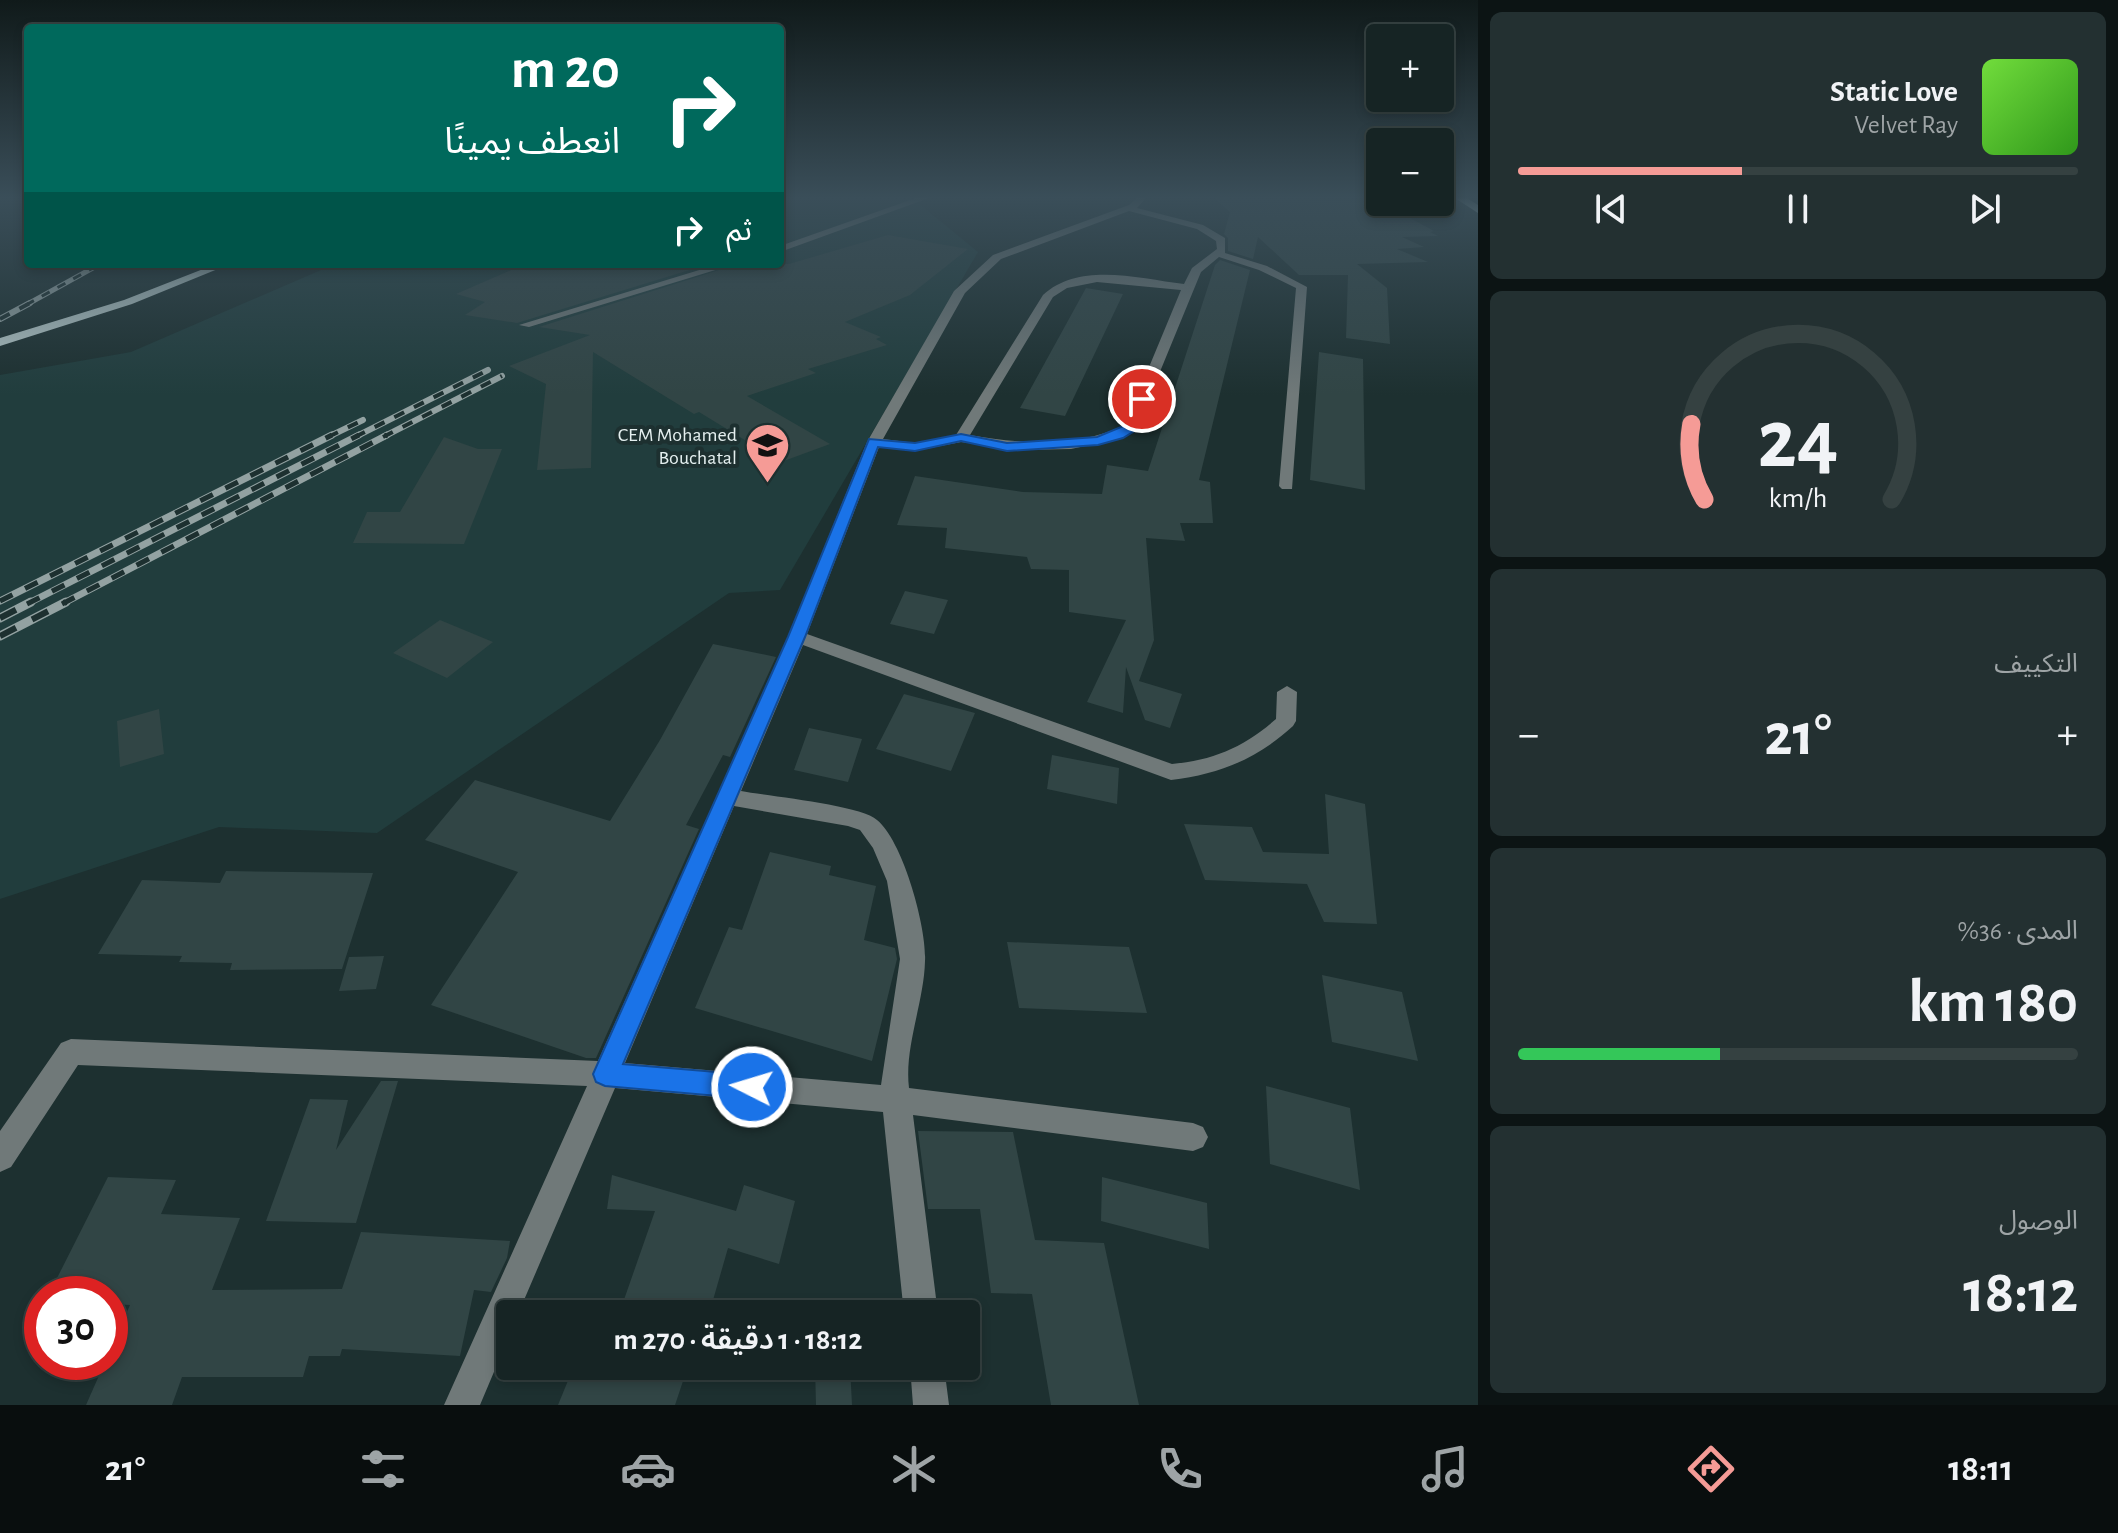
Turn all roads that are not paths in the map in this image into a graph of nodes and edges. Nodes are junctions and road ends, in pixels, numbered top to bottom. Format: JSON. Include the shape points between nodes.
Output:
{"nodes":[{"id":1,"x":989,"y":264,"type":"edge"},
{"id":2,"x":1205,"y":264,"type":"edge"},
{"id":3,"x":1249,"y":264,"type":"edge"},
{"id":4,"x":215,"y":268,"type":"edge"},
{"id":5,"x":717,"y":268,"type":"edge"},
{"id":6,"x":1188,"y":288,"type":"junction"},
{"id":7,"x":525,"y":325,"type":"dead end"},
{"id":8,"x":0,"y":342,"type":"edge"},
{"id":9,"x":961,"y":438,"type":"junction"},
{"id":10,"x":874,"y":442,"type":"junction"},
{"id":11,"x":1287,"y":486,"type":"dead end"},
{"id":12,"x":797,"y":637,"type":"junction"},
{"id":13,"x":1287,"y":692,"type":"dead end"},
{"id":14,"x":726,"y":797,"type":"junction"},
{"id":15,"x":605,"y":1074,"type":"junction"},
{"id":16,"x":898,"y":1100,"type":"junction"},
{"id":17,"x":1193,"y":1137,"type":"dead end"},
{"id":18,"x":0,"y":1157,"type":"edge"},
{"id":19,"x":919,"y":1300,"type":"edge"},
{"id":20,"x":928,"y":1380,"type":"edge"},
{"id":21,"x":462,"y":1405,"type":"edge"},
{"id":22,"x":931,"y":1405,"type":"edge"}],
"edges":[{"from":1,"to":10,"type":"street","via":[[960,291]]},
{"from":2,"to":6,"type":"street"},
{"from":3,"to":11,"type":"street","via":[[1302,287]]},
{"from":4,"to":8,"type":"main road"},
{"from":5,"to":7,"type":"street"},
{"from":6,"to":9,"type":"street","via":[[1104,279],[1058,287]]},
{"from":6,"to":9,"type":"street","via":[[1131,427],[1098,441],[1007,447]]},
{"from":9,"to":10,"type":"street","via":[[915,447]]},
{"from":10,"to":12,"type":"street"},
{"from":12,"to":13,"type":"street","via":[[1171,772],[1197,770],[1258,747],[1286,721]]},
{"from":12,"to":14,"type":"street"},
{"from":14,"to":15,"type":"street"},
{"from":14,"to":16,"type":"street","via":[[849,818],[868,824],[883,844],[899,881],[913,959],[894,1079]]},
{"from":15,"to":16,"type":"street"},
{"from":15,"to":18,"type":"street","via":[[71,1052]]},
{"from":15,"to":21,"type":"street"},
{"from":16,"to":17,"type":"street"},
{"from":16,"to":19,"type":"street"},
{"from":20,"to":22,"type":"street"}]}
